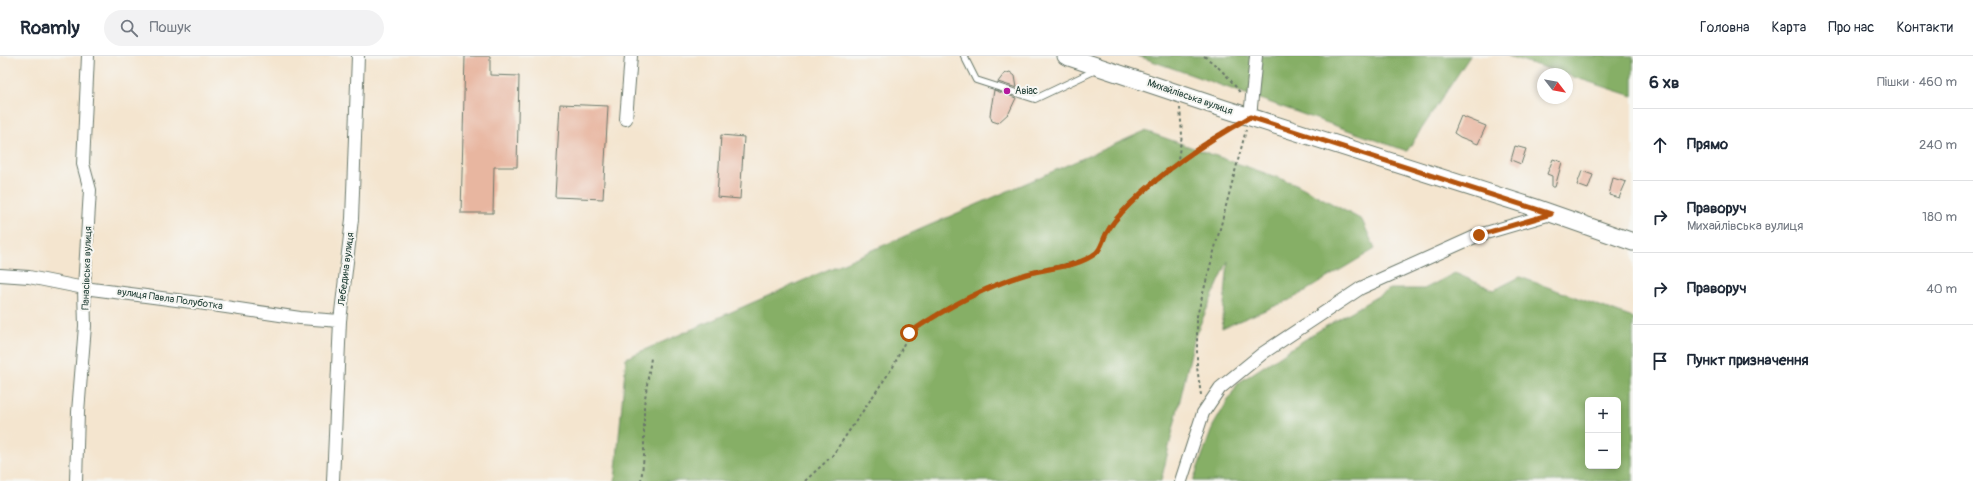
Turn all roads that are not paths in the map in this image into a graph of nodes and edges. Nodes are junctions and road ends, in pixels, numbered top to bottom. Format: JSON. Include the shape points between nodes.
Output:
{"nodes":[{"id":1,"x":88,"y":56,"type":"edge"},
{"id":2,"x":358,"y":56,"type":"edge"},
{"id":3,"x":630,"y":56,"type":"edge"},
{"id":4,"x":964,"y":56,"type":"edge"},
{"id":5,"x":1066,"y":56,"type":"edge"},
{"id":6,"x":1256,"y":56,"type":"edge"},
{"id":7,"x":1101,"y":67,"type":"junction"},
{"id":8,"x":1250,"y":113,"type":"junction"},
{"id":9,"x":626,"y":119,"type":"dead end"},
{"id":10,"x":1551,"y":214,"type":"junction"},
{"id":11,"x":1633,"y":242,"type":"edge"},
{"id":12,"x":0,"y":275,"type":"edge"},
{"id":13,"x":84,"y":288,"type":"junction"},
{"id":14,"x":340,"y":321,"type":"junction"},
{"id":15,"x":76,"y":481,"type":"edge"},
{"id":16,"x":333,"y":481,"type":"edge"},
{"id":17,"x":1181,"y":481,"type":"edge"}],
"edges":[{"from":1,"to":13,"type":"street","name":"Панасівська вулиця","via":[[83,164],[90,190]]},
{"from":2,"to":14,"type":"street","name":"Лебедина вулиця","via":[[352,219]]},
{"from":3,"to":9,"type":"street"},
{"from":4,"to":7,"type":"lane","via":[[976,80],[1034,99]]},
{"from":5,"to":7,"type":"main road","name":"Михайлівська вулиця"},
{"from":6,"to":8,"type":"street"},
{"from":7,"to":8,"type":"main road","name":"Михайлівська вулиця","via":[[1180,94]]},
{"from":8,"to":10,"type":"main road","name":"Михайлівська вулиця"},
{"from":10,"to":11,"type":"main road","name":"Михайлівська вулиця"},
{"from":10,"to":17,"type":"street","via":[[1479,235],[1361,288],[1263,353],[1220,388],[1203,413]]},
{"from":12,"to":13,"type":"street","name":"вулиця Павла Полуботка","via":[[29,277]]},
{"from":13,"to":14,"type":"street","name":"вулиця Павла Полуботка","via":[[300,318]]},
{"from":13,"to":15,"type":"street","name":"Панасівська вулиця","via":[[85,326],[78,412]]},
{"from":14,"to":16,"type":"street","name":"Лебедина вулиця"}]}
